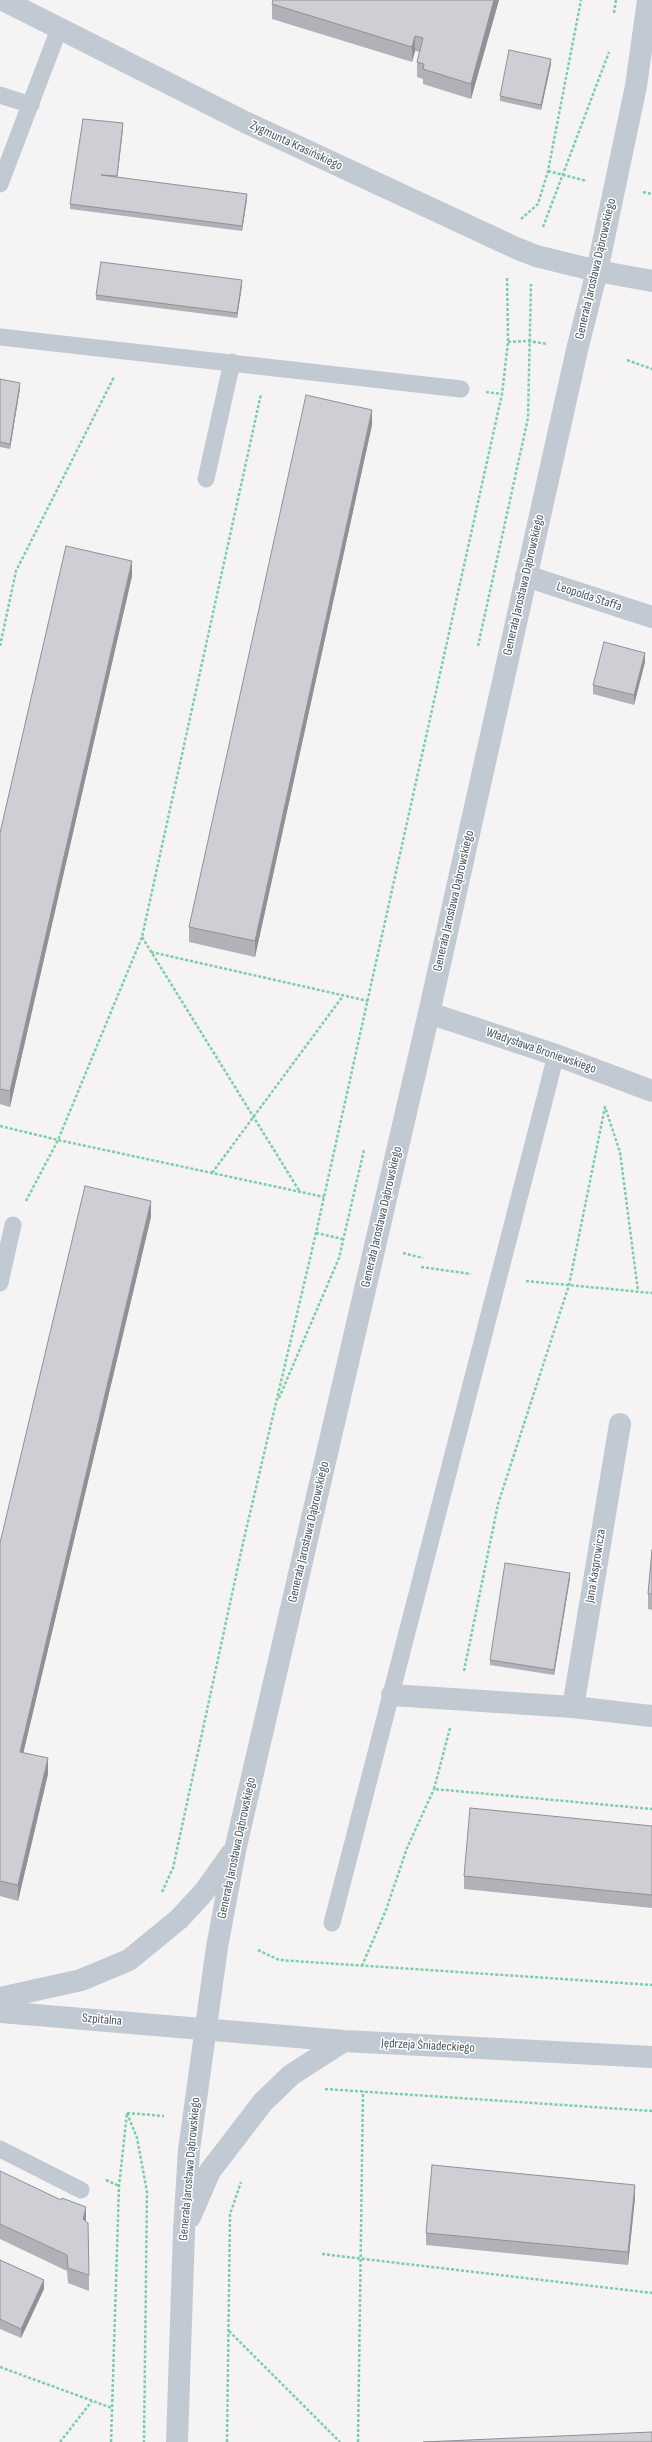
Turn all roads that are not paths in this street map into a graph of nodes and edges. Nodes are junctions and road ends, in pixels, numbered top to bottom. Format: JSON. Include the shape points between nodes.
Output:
{"nodes":[{"id":1,"x":3,"y":0,"type":"edge"},
{"id":2,"x":648,"y":0,"type":"edge"},
{"id":3,"x":59,"y":30,"type":"junction"},
{"id":4,"x":0,"y":95,"type":"edge"},
{"id":5,"x":31,"y":105,"type":"junction"},
{"id":6,"x":17,"y":138,"type":"junction"},
{"id":7,"x":0,"y":142,"type":"edge"},
{"id":8,"x":0,"y":184,"type":"edge"},
{"id":9,"x":597,"y":271,"type":"junction"},
{"id":10,"x":652,"y":281,"type":"edge"},
{"id":11,"x":0,"y":337,"type":"edge"},
{"id":12,"x":232,"y":362,"type":"junction"},
{"id":13,"x":461,"y":390,"type":"dead end"},
{"id":14,"x":206,"y":479,"type":"dead end"},
{"id":15,"x":526,"y":576,"type":"junction"},
{"id":16,"x":652,"y":617,"type":"edge"},
{"id":17,"x":429,"y":1013,"type":"junction"},
{"id":18,"x":556,"y":1055,"type":"junction"},
{"id":19,"x":652,"y":1091,"type":"edge"},
{"id":20,"x":13,"y":1225,"type":"road end"},
{"id":21,"x":0,"y":1283,"type":"edge"},
{"id":22,"x":620,"y":1424,"type":"dead end"},
{"id":23,"x":392,"y":1695,"type":"junction"},
{"id":24,"x":573,"y":1707,"type":"junction"},
{"id":25,"x":652,"y":1716,"type":"edge"},
{"id":26,"x":236,"y":1846,"type":"junction"},
{"id":27,"x":332,"y":1923,"type":"dead end"},
{"id":28,"x":0,"y":1998,"type":"edge"},
{"id":29,"x":0,"y":2012,"type":"edge"},
{"id":30,"x":204,"y":2030,"type":"junction"},
{"id":31,"x":344,"y":2041,"type":"junction"},
{"id":32,"x":652,"y":2057,"type":"edge"},
{"id":33,"x":0,"y":2149,"type":"edge"},
{"id":34,"x":81,"y":2190,"type":"dead end"},
{"id":35,"x":184,"y":2231,"type":"junction"},
{"id":36,"x":177,"y":2442,"type":"edge"}],
"edges":[{"from":1,"to":3,"type":"street","name":"Zygmunta Krasińskiego"},
{"from":2,"to":9,"type":"street","name":"Generała Jarosława Dąbrowskiego","via":[[636,86]]},
{"from":3,"to":5,"type":"lane"},
{"from":3,"to":9,"type":"street","name":"Zygmunta Krasińskiego","via":[[245,122],[516,248],[536,256]]},
{"from":4,"to":5,"type":"lane"},
{"from":5,"to":6,"type":"lane"},
{"from":6,"to":7,"type":"lane"},
{"from":6,"to":8,"type":"lane"},
{"from":9,"to":10,"type":"street","name":"Zygmunta Krasińskiego"},
{"from":9,"to":15,"type":"street","name":"Generała Jarosława Dąbrowskiego"},
{"from":11,"to":12,"type":"lane"},
{"from":12,"to":13,"type":"lane"},
{"from":12,"to":14,"type":"lane"},
{"from":15,"to":16,"type":"street","name":"Leopolda Staffa"},
{"from":15,"to":17,"type":"street","name":"Generała Jarosława Dąbrowskiego"},
{"from":17,"to":18,"type":"street","name":"Władysława Broniewskiego"},
{"from":17,"to":26,"type":"street","name":"Generała Jarosława Dąbrowskiego"},
{"from":18,"to":19,"type":"street","name":"Władysława Broniewskiego"},
{"from":18,"to":23,"type":"lane"},
{"from":20,"to":21,"type":"lane"},
{"from":22,"to":24,"type":"street","name":"Jana Kasprowicza"},
{"from":23,"to":24,"type":"street"},
{"from":23,"to":27,"type":"lane"},
{"from":24,"to":25,"type":"street"},
{"from":26,"to":28,"type":"street","via":[[204,1892],[179,1919],[129,1960],[80,1980]]},
{"from":26,"to":30,"type":"street","name":"Generała Jarosława Dąbrowskiego","via":[[216,1947]]},
{"from":29,"to":30,"type":"street","name":"Szpitalna"},
{"from":30,"to":31,"type":"street","name":"Jędrzeja Śniadeckiego"},
{"from":30,"to":35,"type":"street","name":"Generała Jarosława Dąbrowskiego","via":[[189,2150]]},
{"from":31,"to":32,"type":"street","name":"Jędrzeja Śniadeckiego"},
{"from":31,"to":35,"type":"street","via":[[291,2075],[264,2102],[210,2170]]},
{"from":33,"to":34,"type":"lane"},
{"from":35,"to":36,"type":"street","name":"Generała Jarosława Dąbrowskiego"}]}
